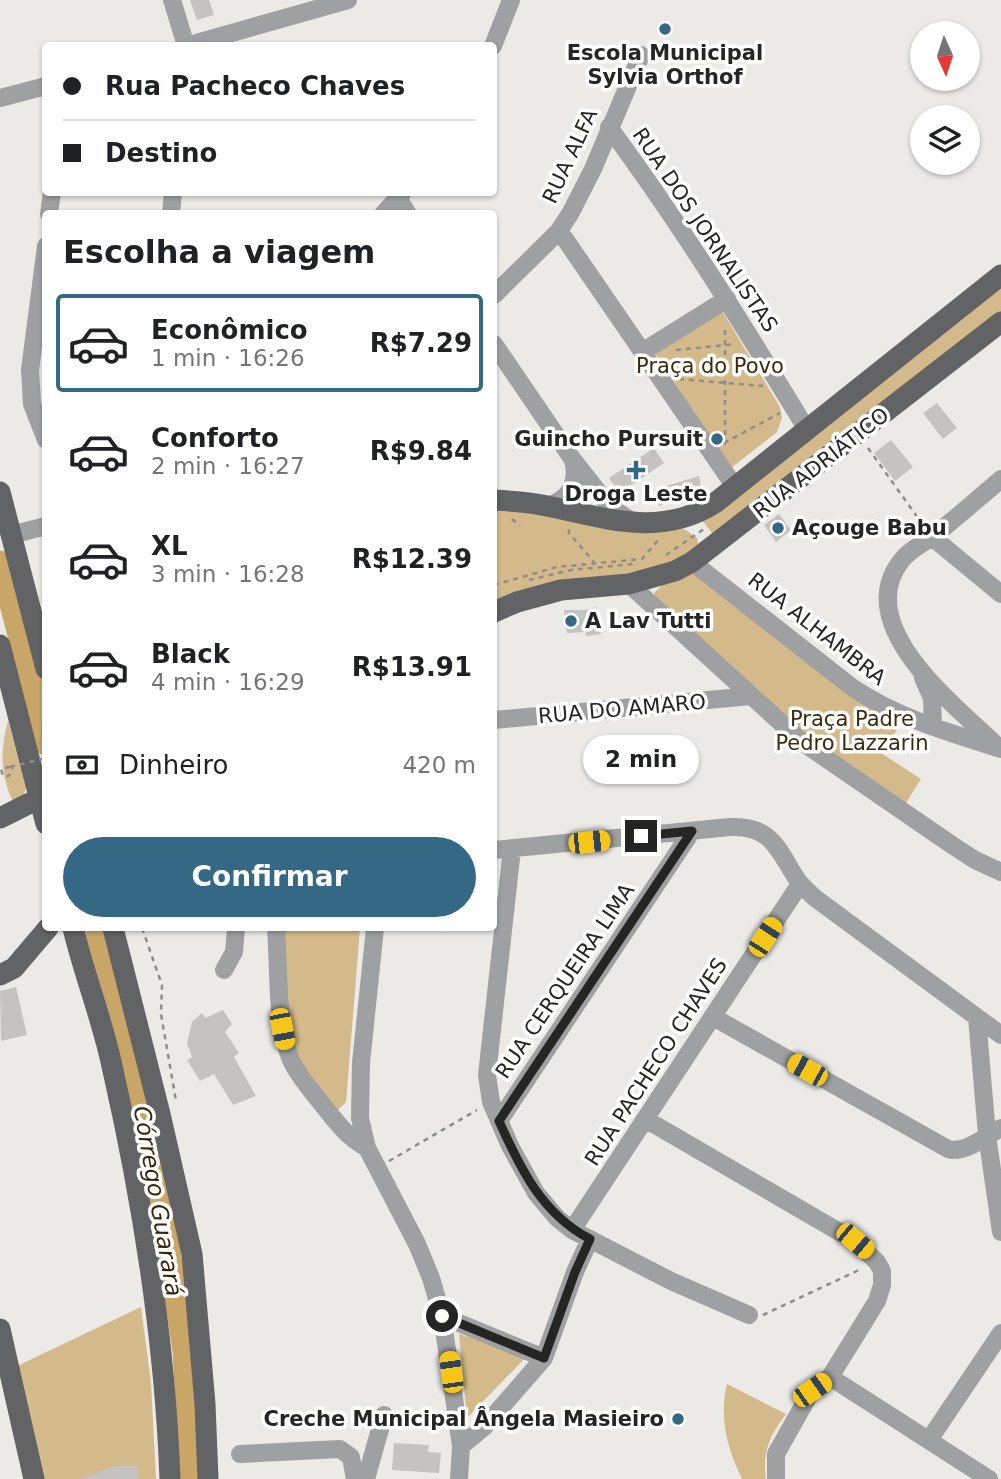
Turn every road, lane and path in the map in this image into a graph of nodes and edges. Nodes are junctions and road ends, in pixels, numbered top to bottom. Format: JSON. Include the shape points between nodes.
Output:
{"nodes":[{"id":1,"x":172,"y":0,"type":"edge"},
{"id":2,"x":348,"y":0,"type":"edge"},
{"id":3,"x":511,"y":0,"type":"edge"},
{"id":4,"x":185,"y":42,"type":"edge"},
{"id":5,"x":200,"y":42,"type":"edge"},
{"id":6,"x":495,"y":42,"type":"edge"},
{"id":7,"x":641,"y":55,"type":"dead end"},
{"id":8,"x":42,"y":87,"type":"edge"},
{"id":9,"x":0,"y":99,"type":"edge"},
{"id":10,"x":610,"y":127,"type":"junction"},
{"id":11,"x":558,"y":232,"type":"junction"},
{"id":12,"x":999,"y":278,"type":"edge"},
{"id":13,"x":497,"y":292,"type":"edge"},
{"id":14,"x":727,"y":299,"type":"junction"},
{"id":15,"x":42,"y":308,"type":"edge"},
{"id":16,"x":1001,"y":322,"type":"edge"},
{"id":17,"x":752,"y":341,"type":"junction"},
{"id":18,"x":724,"y":346,"type":"junction"},
{"id":19,"x":497,"y":348,"type":"edge"},
{"id":20,"x":669,"y":350,"type":"dead end"},
{"id":21,"x":642,"y":352,"type":"junction"},
{"id":22,"x":38,"y":369,"type":"edge"},
{"id":23,"x":659,"y":378,"type":"junction"},
{"id":24,"x":725,"y":383,"type":"junction"},
{"id":25,"x":780,"y":387,"type":"junction"},
{"id":26,"x":792,"y":406,"type":"junction"},
{"id":27,"x":42,"y":430,"type":"edge"},
{"id":28,"x":807,"y":430,"type":"junction"},
{"id":29,"x":859,"y":433,"type":"junction"},
{"id":30,"x":725,"y":443,"type":"junction"},
{"id":31,"x":708,"y":450,"type":"junction"},
{"id":32,"x":573,"y":460,"type":"junction"},
{"id":33,"x":1001,"y":479,"type":"edge"},
{"id":34,"x":730,"y":482,"type":"junction"},
{"id":35,"x":0,"y":492,"type":"edge"},
{"id":36,"x":497,"y":500,"type":"edge"},
{"id":37,"x":545,"y":506,"type":"junction"},
{"id":38,"x":573,"y":512,"type":"junction"},
{"id":39,"x":635,"y":522,"type":"junction"},
{"id":40,"x":42,"y":527,"type":"edge"},
{"id":41,"x":700,"y":530,"type":"junction"},
{"id":42,"x":664,"y":534,"type":"dead end"},
{"id":43,"x":11,"y":535,"type":"junction"},
{"id":44,"x":932,"y":537,"type":"junction"},
{"id":45,"x":664,"y":556,"type":"dead end"},
{"id":46,"x":646,"y":562,"type":"dead end"},
{"id":47,"x":692,"y":562,"type":"junction"},
{"id":48,"x":595,"y":563,"type":"junction"},
{"id":49,"x":497,"y":584,"type":"edge"},
{"id":50,"x":629,"y":584,"type":"junction"},
{"id":51,"x":515,"y":585,"type":"dead end"},
{"id":52,"x":724,"y":586,"type":"junction"},
{"id":53,"x":26,"y":594,"type":"junction"},
{"id":54,"x":1001,"y":594,"type":"edge"},
{"id":55,"x":42,"y":610,"type":"edge"},
{"id":56,"x":497,"y":611,"type":"edge"},
{"id":57,"x":0,"y":645,"type":"edge"},
{"id":58,"x":42,"y":654,"type":"edge"},
{"id":59,"x":920,"y":672,"type":"junction"},
{"id":60,"x":751,"y":696,"type":"junction"},
{"id":61,"x":497,"y":720,"type":"edge"},
{"id":62,"x":933,"y":727,"type":"junction"},
{"id":63,"x":1000,"y":749,"type":"edge"},
{"id":64,"x":42,"y":759,"type":"edge"},
{"id":65,"x":11,"y":769,"type":"dead end"},
{"id":66,"x":42,"y":796,"type":"edge"},
{"id":67,"x":0,"y":818,"type":"edge"},
{"id":68,"x":692,"y":831,"type":"junction"},
{"id":69,"x":512,"y":849,"type":"junction"},
{"id":70,"x":497,"y":850,"type":"edge"},
{"id":71,"x":1001,"y":872,"type":"edge"},
{"id":72,"x":800,"y":884,"type":"junction"},
{"id":73,"x":45,"y":931,"type":"edge"},
{"id":74,"x":74,"y":931,"type":"edge"},
{"id":75,"x":114,"y":931,"type":"edge"},
{"id":76,"x":143,"y":931,"type":"edge"},
{"id":77,"x":236,"y":931,"type":"edge"},
{"id":78,"x":276,"y":931,"type":"edge"},
{"id":79,"x":375,"y":931,"type":"edge"},
{"id":80,"x":224,"y":970,"type":"dead end"},
{"id":81,"x":0,"y":975,"type":"edge"},
{"id":82,"x":712,"y":1017,"type":"junction"},
{"id":83,"x":977,"y":1018,"type":"junction"},
{"id":84,"x":1001,"y":1035,"type":"edge"},
{"id":85,"x":491,"y":1101,"type":"junction"},
{"id":86,"x":176,"y":1106,"type":"dead end"},
{"id":87,"x":645,"y":1119,"type":"junction"},
{"id":88,"x":499,"y":1121,"type":"junction"},
{"id":89,"x":994,"y":1131,"type":"edge"},
{"id":90,"x":367,"y":1148,"type":"junction"},
{"id":91,"x":377,"y":1167,"type":"junction"},
{"id":92,"x":572,"y":1230,"type":"junction"},
{"id":93,"x":1001,"y":1232,"type":"edge"},
{"id":94,"x":590,"y":1239,"type":"junction"},
{"id":95,"x":877,"y":1262,"type":"junction"},
{"id":96,"x":749,"y":1315,"type":"joint"},
{"id":97,"x":442,"y":1316,"type":"junction"},
{"id":98,"x":0,"y":1329,"type":"edge"},
{"id":99,"x":1001,"y":1333,"type":"edge"},
{"id":100,"x":544,"y":1358,"type":"junction"},
{"id":101,"x":830,"y":1377,"type":"junction"},
{"id":102,"x":7,"y":1388,"type":"edge"},
{"id":103,"x":384,"y":1415,"type":"dead end"},
{"id":104,"x":929,"y":1440,"type":"junction"},
{"id":105,"x":461,"y":1446,"type":"junction"},
{"id":106,"x":240,"y":1454,"type":"dead end"},
{"id":107,"x":34,"y":1479,"type":"edge"},
{"id":108,"x":170,"y":1479,"type":"edge"},
{"id":109,"x":208,"y":1479,"type":"edge"},
{"id":110,"x":355,"y":1479,"type":"edge"},
{"id":111,"x":366,"y":1479,"type":"edge"},
{"id":112,"x":459,"y":1479,"type":"edge"},
{"id":113,"x":776,"y":1479,"type":"edge"},
{"id":114,"x":989,"y":1479,"type":"edge"}],
"edges":[{"from":1,"to":4,"type":"street"},
{"from":2,"to":5,"type":"street"},
{"from":3,"to":6,"type":"street"},
{"from":7,"to":10,"type":"street","name":"RUA ALFA"},
{"from":8,"to":9,"type":"street"},
{"from":10,"to":11,"type":"street","name":"RUA ALFA","via":[[581,195]]},
{"from":10,"to":14,"type":"street","name":"RUA DOS JORNALISTAS"},
{"from":11,"to":13,"type":"street","name":"RUA ALFA"},
{"from":11,"to":21,"type":"street"},
{"from":12,"to":28,"type":"main road","name":"RUA ADRIÁTICO"},
{"from":14,"to":17,"type":"street","name":"RUA DOS JORNALISTAS"},
{"from":14,"to":18,"type":"path"},
{"from":14,"to":21,"type":"street"},
{"from":15,"to":22,"type":"street"},
{"from":16,"to":29,"type":"main road","name":"RUA ADRIÁTICO"},
{"from":17,"to":18,"type":"path"},
{"from":17,"to":25,"type":"street","name":"RUA DOS JORNALISTAS"},
{"from":18,"to":20,"type":"path"},
{"from":18,"to":24,"type":"path"},
{"from":19,"to":32,"type":"street"},
{"from":21,"to":23,"type":"street"},
{"from":22,"to":27,"type":"street","via":[[32,404]]},
{"from":23,"to":24,"type":"path"},
{"from":23,"to":31,"type":"street"},
{"from":24,"to":25,"type":"path"},
{"from":24,"to":30,"type":"path"},
{"from":25,"to":26,"type":"street","name":"RUA DOS JORNALISTAS"},
{"from":26,"to":28,"type":"street","name":"RUA DOS JORNALISTAS"},
{"from":26,"to":30,"type":"path"},
{"from":28,"to":34,"type":"main road","name":"RUA ADRIÁTICO"},
{"from":29,"to":41,"type":"main road","name":"RUA ADRIÁTICO"},
{"from":29,"to":44,"type":"path"},
{"from":30,"to":31,"type":"path"},
{"from":30,"to":34,"type":"path"},
{"from":31,"to":34,"type":"street"},
{"from":32,"to":37,"type":"street","via":[[571,490]]},
{"from":32,"to":39,"type":"street","via":[[610,507]]},
{"from":33,"to":44,"type":"street"},
{"from":34,"to":41,"type":"main road","name":"RUA ADRIÁTICO","via":[[703,511]]},
{"from":35,"to":43,"type":"main road"},
{"from":36,"to":37,"type":"main road","name":"RUA ADRIÁTICO"},
{"from":37,"to":38,"type":"main road","name":"RUA ADRIÁTICO"},
{"from":38,"to":39,"type":"main road","name":"RUA ADRIÁTICO"},
{"from":38,"to":48,"type":"path","via":[[569,533]]},
{"from":39,"to":41,"type":"main road","name":"RUA ADRIÁTICO"},
{"from":40,"to":43,"type":"street"},
{"from":41,"to":45,"type":"path"},
{"from":41,"to":47,"type":"main road","name":"RUA ADRIÁTICO"},
{"from":41,"to":52,"type":"street","name":"RUA ALHAMBRA"},
{"from":42,"to":48,"type":"path","via":[[642,559]]},
{"from":43,"to":53,"type":"main road"},
{"from":44,"to":54,"type":"street"},
{"from":44,"to":59,"type":"street","via":[[899,563],[889,594],[893,628]]},
{"from":46,"to":51,"type":"path","via":[[564,571]]},
{"from":47,"to":50,"type":"main road","name":"RUA ADRIÁTICO"},
{"from":47,"to":52,"type":"street","name":"RUA ALHAMBRA"},
{"from":48,"to":49,"type":"path","via":[[544,569]]},
{"from":50,"to":56,"type":"main road","name":"RUA ADRIÁTICO","via":[[561,590]]},
{"from":50,"to":60,"type":"street"},
{"from":52,"to":62,"type":"street","name":"RUA ALHAMBRA","via":[[853,688],[879,705]]},
{"from":53,"to":55,"type":"street"},
{"from":53,"to":58,"type":"main road"},
{"from":57,"to":66,"type":"main road"},
{"from":59,"to":62,"type":"street","via":[[932,698]]},
{"from":59,"to":63,"type":"street"},
{"from":60,"to":61,"type":"street","name":"RUA DO AMARO"},
{"from":60,"to":71,"type":"street","via":[[845,773],[964,853]]},
{"from":62,"to":63,"type":"street","name":"RUA ALHAMBRA"},
{"from":64,"to":65,"type":"path","bridge":true,"via":[[3,766],[1,774],[9,776]]},
{"from":66,"to":67,"type":"main road"},
{"from":68,"to":69,"type":"street"},
{"from":68,"to":72,"type":"street","via":[[758,830],[771,838]]},
{"from":68,"to":88,"type":"street","name":"RUA CERQUEIRA LIMA"},
{"from":69,"to":70,"type":"street"},
{"from":69,"to":85,"type":"street","via":[[487,1075]]},
{"from":72,"to":82,"type":"street","name":"RUA PACHECO CHAVES"},
{"from":72,"to":83,"type":"street"},
{"from":73,"to":81,"type":"main road","via":[[14,968]]},
{"from":74,"to":108,"type":"main road","via":[[112,1064],[142,1215],[163,1363]]},
{"from":75,"to":109,"type":"main road","via":[[192,1254]]},
{"from":76,"to":86,"type":"path","via":[[162,985],[161,1014]]},
{"from":77,"to":80,"type":"street","via":[[234,952]]},
{"from":78,"to":90,"type":"street","via":[[282,1029],[291,1061],[335,1121]]},
{"from":79,"to":90,"type":"street","via":[[360,1076],[360,1118]]},
{"from":82,"to":87,"type":"street","name":"RUA PACHECO CHAVES"},
{"from":82,"to":89,"type":"street","via":[[948,1149],[964,1148]]},
{"from":83,"to":84,"type":"street"},
{"from":83,"to":89,"type":"street"},
{"from":85,"to":88,"type":"street"},
{"from":85,"to":91,"type":"path"},
{"from":87,"to":92,"type":"street","name":"RUA PACHECO CHAVES"},
{"from":87,"to":95,"type":"street","via":[[855,1241]]},
{"from":88,"to":92,"type":"street","via":[[536,1193]]},
{"from":89,"to":93,"type":"street"},
{"from":90,"to":91,"type":"street"},
{"from":91,"to":97,"type":"street","via":[[417,1244]]},
{"from":92,"to":94,"type":"street"},
{"from":94,"to":96,"type":"street"},
{"from":94,"to":100,"type":"street"},
{"from":95,"to":96,"type":"path","via":[[769,1313]]},
{"from":95,"to":101,"type":"street","via":[[883,1285],[877,1301]]},
{"from":97,"to":100,"type":"street"},
{"from":97,"to":105,"type":"street"},
{"from":98,"to":102,"type":"main road"},
{"from":99,"to":104,"type":"street"},
{"from":100,"to":105,"type":"street","via":[[484,1427]]},
{"from":101,"to":104,"type":"street"},
{"from":101,"to":113,"type":"street","via":[[812,1390],[776,1454]]},
{"from":102,"to":107,"type":"main road"},
{"from":103,"to":111,"type":"street"},
{"from":104,"to":114,"type":"street"},
{"from":105,"to":112,"type":"street"},
{"from":106,"to":110,"type":"street","via":[[340,1449],[351,1457]]}]}
